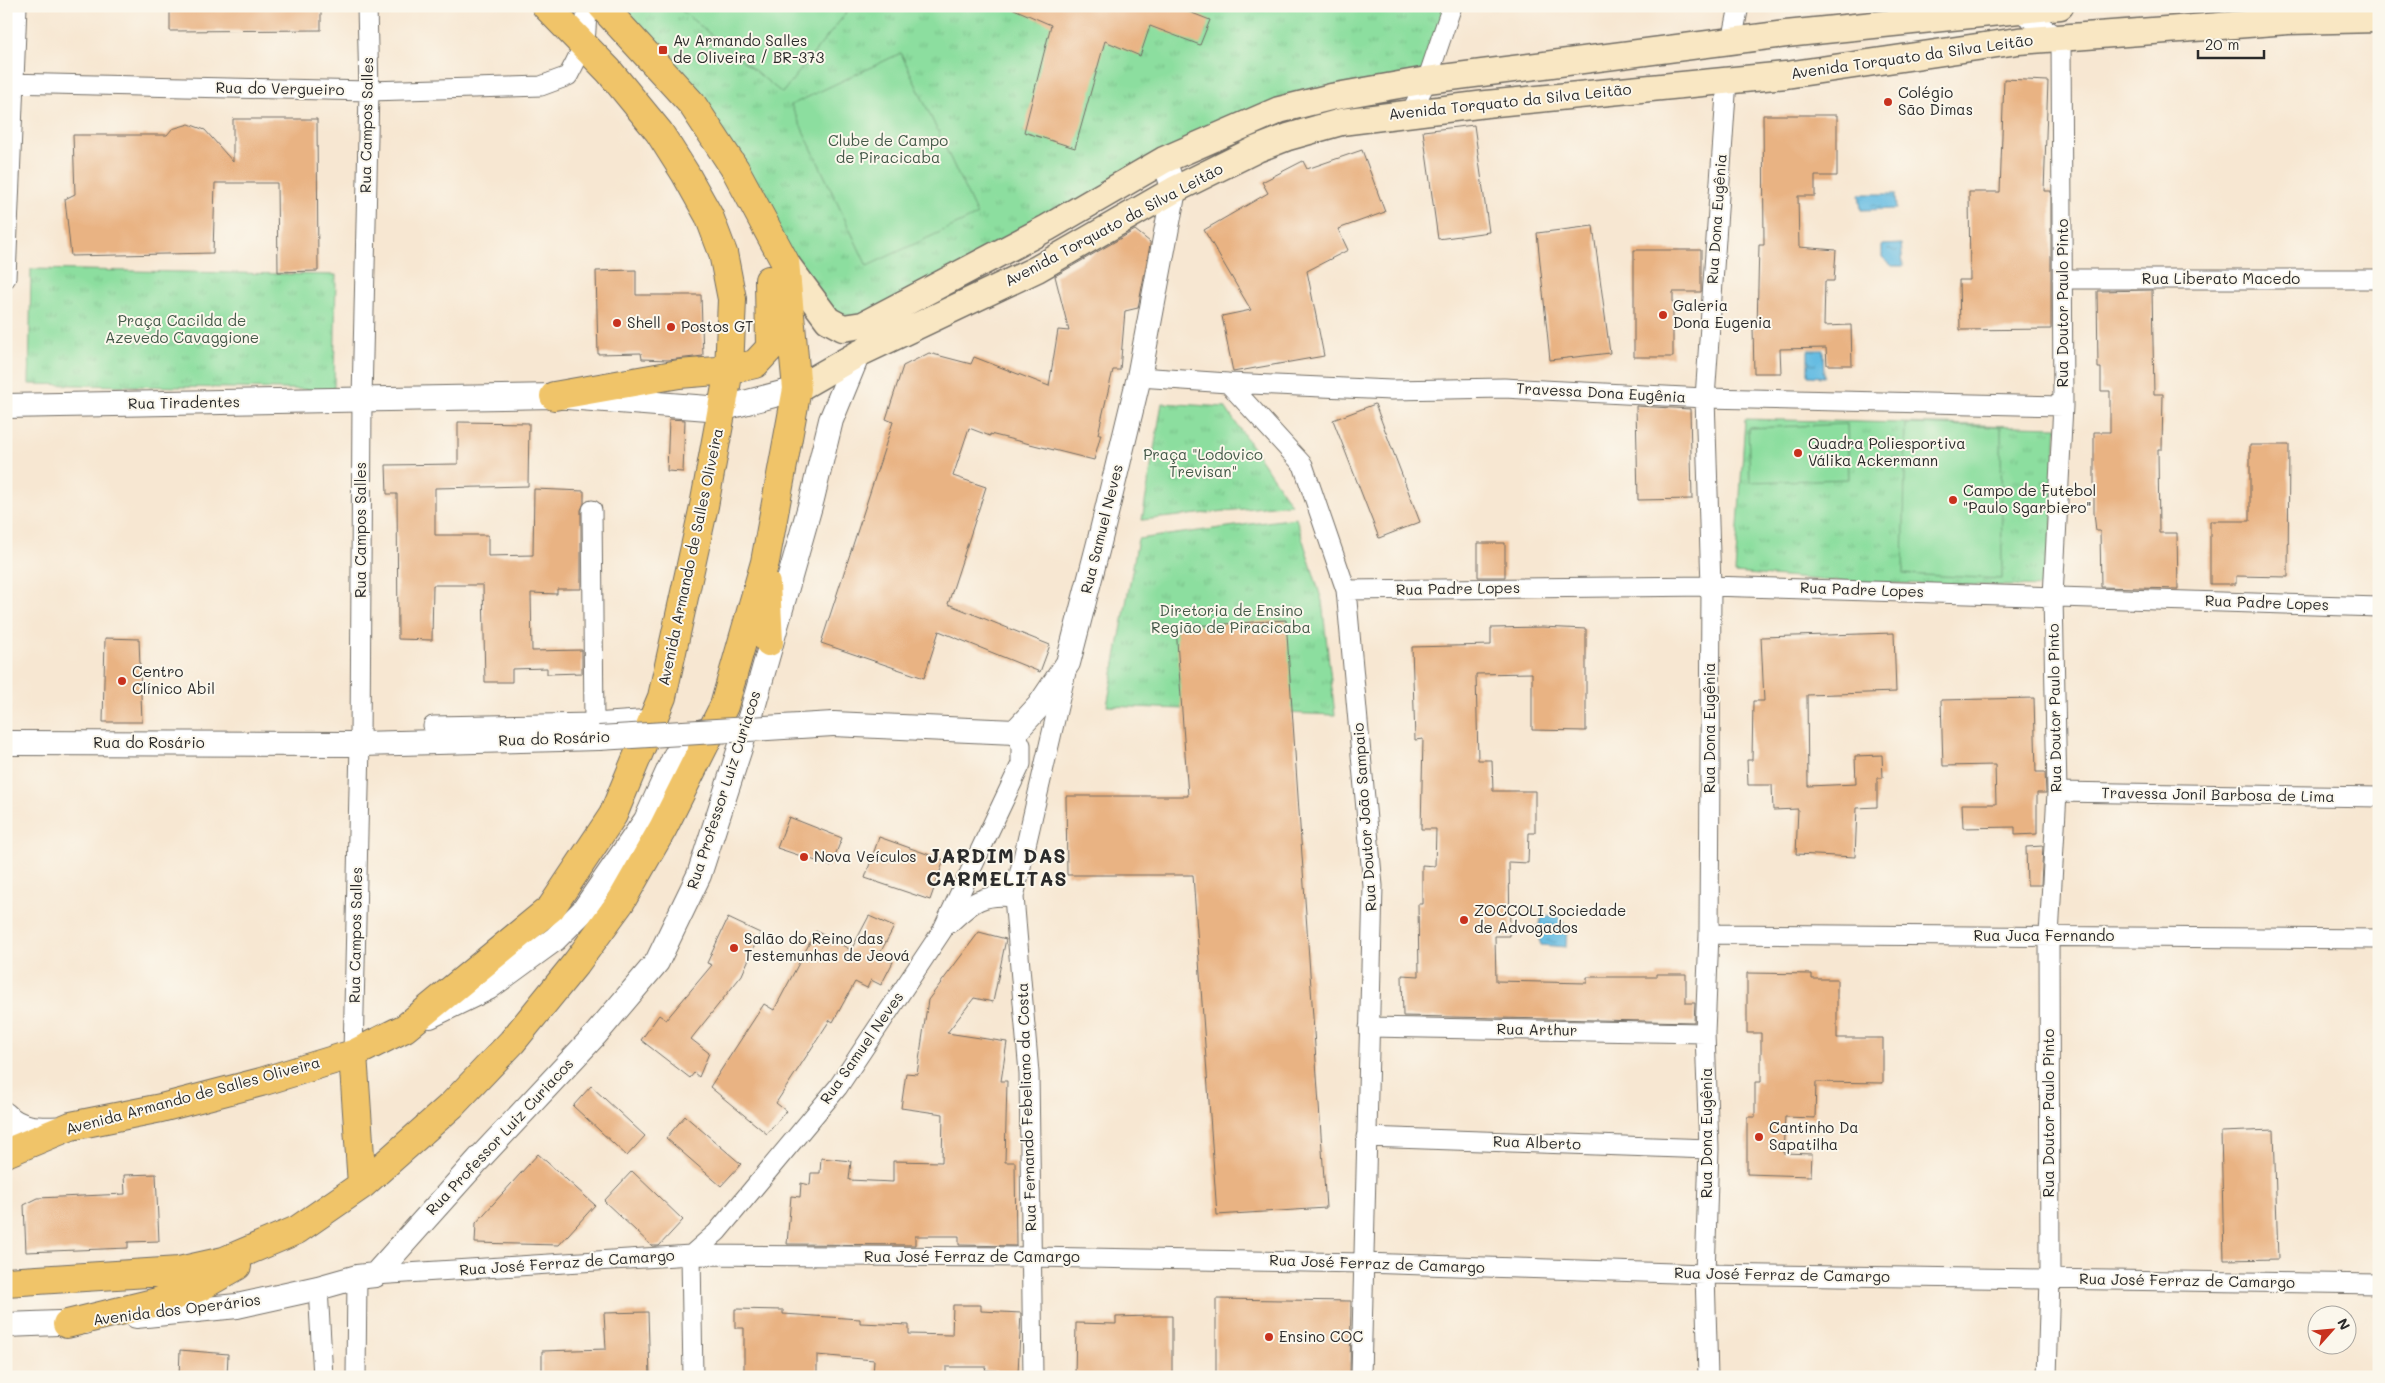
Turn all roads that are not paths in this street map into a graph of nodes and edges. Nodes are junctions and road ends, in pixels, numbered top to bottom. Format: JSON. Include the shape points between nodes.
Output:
{"nodes":[{"id":1,"x":17,"y":6,"type":"edge"},
{"id":2,"x":367,"y":6,"type":"edge"},
{"id":3,"x":546,"y":6,"type":"edge"},
{"id":4,"x":585,"y":6,"type":"edge"},
{"id":5,"x":602,"y":6,"type":"edge"},
{"id":6,"x":1452,"y":6,"type":"edge"},
{"id":7,"x":1739,"y":6,"type":"edge"},
{"id":8,"x":2060,"y":6,"type":"edge"},
{"id":9,"x":2327,"y":6,"type":"edge"},
{"id":10,"x":2016,"y":10,"type":"junction"},
{"id":11,"x":2379,"y":19,"type":"edge"},
{"id":12,"x":2288,"y":21,"type":"junction"},
{"id":13,"x":1786,"y":34,"type":"junction"},
{"id":14,"x":2061,"y":39,"type":"junction"},
{"id":15,"x":1732,"y":41,"type":"junction"},
{"id":16,"x":585,"y":44,"type":"junction"},
{"id":17,"x":1427,"y":80,"type":"junction"},
{"id":18,"x":1727,"y":80,"type":"junction"},
{"id":19,"x":11,"y":83,"type":"edge"},
{"id":20,"x":369,"y":92,"type":"junction"},
{"id":21,"x":1412,"y":112,"type":"junction"},
{"id":22,"x":1164,"y":160,"type":"junction"},
{"id":23,"x":1174,"y":190,"type":"junction"},
{"id":24,"x":756,"y":208,"type":"junction"},
{"id":25,"x":785,"y":262,"type":"junction"},
{"id":26,"x":6,"y":278,"type":"edge"},
{"id":27,"x":2062,"y":279,"type":"junction"},
{"id":28,"x":2379,"y":279,"type":"edge"},
{"id":29,"x":858,"y":354,"type":"junction"},
{"id":30,"x":729,"y":370,"type":"junction"},
{"id":31,"x":1139,"y":377,"type":"junction"},
{"id":32,"x":1228,"y":384,"type":"junction"},
{"id":33,"x":796,"y":389,"type":"junction"},
{"id":34,"x":554,"y":396,"type":"junction"},
{"id":35,"x":1705,"y":398,"type":"junction"},
{"id":36,"x":362,"y":399,"type":"junction"},
{"id":37,"x":6,"y":406,"type":"edge"},
{"id":38,"x":2063,"y":406,"type":"junction"},
{"id":39,"x":721,"y":409,"type":"junction"},
{"id":40,"x":592,"y":510,"type":"dead end"},
{"id":41,"x":765,"y":562,"type":"junction"},
{"id":42,"x":1711,"y":586,"type":"junction"},
{"id":43,"x":1346,"y":590,"type":"junction"},
{"id":44,"x":2053,"y":596,"type":"junction"},
{"id":45,"x":2379,"y":607,"type":"edge"},
{"id":46,"x":770,"y":642,"type":"junction"},
{"id":47,"x":1068,"y":663,"type":"junction"},
{"id":48,"x":652,"y":719,"type":"junction"},
{"id":49,"x":433,"y":726,"type":"dead end"},
{"id":50,"x":596,"y":730,"type":"junction"},
{"id":51,"x":703,"y":731,"type":"junction"},
{"id":52,"x":1015,"y":732,"type":"junction"},
{"id":53,"x":6,"y":743,"type":"edge"},
{"id":54,"x":360,"y":744,"type":"junction"},
{"id":55,"x":2057,"y":792,"type":"junction"},
{"id":56,"x":2379,"y":797,"type":"edge"},
{"id":57,"x":1014,"y":897,"type":"junction"},
{"id":58,"x":942,"y":931,"type":"junction"},
{"id":59,"x":1709,"y":934,"type":"junction"},
{"id":60,"x":2049,"y":936,"type":"junction"},
{"id":61,"x":2379,"y":939,"type":"edge"},
{"id":62,"x":1369,"y":1027,"type":"junction"},
{"id":63,"x":405,"y":1028,"type":"junction"},
{"id":64,"x":1706,"y":1032,"type":"junction"},
{"id":65,"x":353,"y":1054,"type":"junction"},
{"id":66,"x":6,"y":1112,"type":"edge"},
{"id":67,"x":6,"y":1135,"type":"edge"},
{"id":68,"x":33,"y":1135,"type":"junction"},
{"id":69,"x":1366,"y":1137,"type":"junction"},
{"id":70,"x":1708,"y":1149,"type":"junction"},
{"id":71,"x":6,"y":1153,"type":"edge"},
{"id":72,"x":6,"y":1166,"type":"edge"},
{"id":73,"x":362,"y":1185,"type":"junction"},
{"id":74,"x":297,"y":1230,"type":"junction"},
{"id":75,"x":690,"y":1255,"type":"junction"},
{"id":76,"x":1033,"y":1257,"type":"junction"},
{"id":77,"x":1363,"y":1263,"type":"junction"},
{"id":78,"x":1706,"y":1274,"type":"junction"},
{"id":79,"x":366,"y":1276,"type":"junction"},
{"id":80,"x":2050,"y":1279,"type":"junction"},
{"id":81,"x":6,"y":1282,"type":"edge"},
{"id":82,"x":2379,"y":1284,"type":"edge"},
{"id":83,"x":318,"y":1288,"type":"junction"},
{"id":84,"x":67,"y":1324,"type":"junction"},
{"id":85,"x":6,"y":1325,"type":"edge"},
{"id":86,"x":324,"y":1377,"type":"edge"},
{"id":87,"x":356,"y":1377,"type":"edge"},
{"id":88,"x":693,"y":1377,"type":"edge"},
{"id":89,"x":1033,"y":1377,"type":"edge"},
{"id":90,"x":1361,"y":1377,"type":"edge"},
{"id":91,"x":1708,"y":1377,"type":"edge"},
{"id":92,"x":2047,"y":1377,"type":"edge"}],
"edges":[{"from":1,"to":19,"type":"street"},
{"from":2,"to":20,"type":"street","name":"Rua Campos Salles"},
{"from":3,"to":16,"type":"main road"},
{"from":4,"to":16,"type":"street","name":"Rua do Vergueiro"},
{"from":5,"to":24,"type":"main road","via":[[692,104],[735,169]]},
{"from":6,"to":17,"type":"street"},
{"from":7,"to":15,"type":"street"},
{"from":8,"to":10,"type":"main road","name":"Avenida Torquato da Silva Leitão"},
{"from":9,"to":12,"type":"main road","via":[[2302,11]]},
{"from":10,"to":13,"type":"main road","name":"Avenida Torquato da Silva Leitão"},
{"from":10,"to":14,"type":"street","name":"Avenida Torquato da Silva Leitão"},
{"from":11,"to":12,"type":"main road","name":"Avenida Torquato da Silva Leitão"},
{"from":12,"to":14,"type":"main road","name":"Avenida Torquato da Silva Leitão"},
{"from":13,"to":15,"type":"main road","name":"Avenida Torquato da Silva Leitão"},
{"from":13,"to":18,"type":"main road","via":[[1755,45]]},
{"from":14,"to":18,"type":"main road","name":"Avenida Torquato da Silva Leitão","via":[[2018,41],[1786,75]]},
{"from":14,"to":27,"type":"street","name":"Rua Doutor Paulo Pinto"},
{"from":15,"to":17,"type":"main road","name":"Avenida Torquato da Silva Leitão"},
{"from":16,"to":20,"type":"street","name":"Rua do Vergueiro","via":[[568,76],[541,86]]},
{"from":16,"to":30,"type":"main road","via":[[659,132],[709,216],[722,253],[732,299]]},
{"from":17,"to":21,"type":"street"},
{"from":17,"to":22,"type":"main road","name":"Avenida Torquato da Silva Leitão","via":[[1279,110]]},
{"from":18,"to":21,"type":"main road","name":"Avenida Torquato da Silva Leitão"},
{"from":18,"to":35,"type":"street","name":"Rua Dona Eugênia"},
{"from":19,"to":20,"type":"street","name":"Rua do Vergueiro"},
{"from":19,"to":26,"type":"street"},
{"from":20,"to":36,"type":"street","name":"Rua Campos Salles"},
{"from":21,"to":23,"type":"main road","name":"Avenida Torquato da Silva Leitão","via":[[1341,122],[1288,137]]},
{"from":22,"to":23,"type":"street","name":"Rua Samuel Neves"},
{"from":22,"to":25,"type":"main road","name":"Avenida Torquato da Silva Leitão","via":[[1047,228],[863,325],[843,328],[828,320]]},
{"from":23,"to":29,"type":"main road","name":"Avenida Torquato da Silva Leitão","via":[[1037,269]]},
{"from":23,"to":31,"type":"street","name":"Rua Samuel Neves"},
{"from":24,"to":25,"type":"main road"},
{"from":24,"to":30,"type":"main road","via":[[769,275],[770,348],[755,364]]},
{"from":25,"to":33,"type":"main road"},
{"from":27,"to":28,"type":"street","name":"Rua Liberato Macedo"},
{"from":27,"to":38,"type":"street","name":"Rua Doutor Paulo Pinto"},
{"from":29,"to":33,"type":"main road","name":"Avenida Torquato da Silva Leitão"},
{"from":29,"to":46,"type":"street","name":"Rua Professor Luiz Curiacos","via":[[831,420],[812,499]]},
{"from":30,"to":34,"type":"main road","via":[[679,374]]},
{"from":30,"to":39,"type":"main road","name":"Avenida Armando de Salles Oliveira"},
{"from":31,"to":32,"type":"street","name":"Travessa Dona Eugênia"},
{"from":31,"to":47,"type":"street","name":"Rua Samuel Neves"},
{"from":32,"to":35,"type":"street","name":"Travessa Dona Eugênia","via":[[1391,390],[1504,388]]},
{"from":32,"to":43,"type":"street","name":"Rua Doutor João Sampaio","via":[[1303,465]]},
{"from":33,"to":39,"type":"street","name":"Avenida Torquato da Silva Leitão"},
{"from":33,"to":41,"type":"main road"},
{"from":34,"to":36,"type":"street","name":"Avenida Torquato da Silva Leitão"},
{"from":34,"to":39,"type":"street","name":"Avenida Torquato da Silva Leitão"},
{"from":35,"to":38,"type":"street","name":"Travessa Dona Eugênia"},
{"from":35,"to":42,"type":"street","name":"Rua Dona Eugênia"},
{"from":36,"to":37,"type":"street","name":"Rua Tiradentes"},
{"from":36,"to":54,"type":"street","name":"Rua Campos Salles"},
{"from":38,"to":44,"type":"street","name":"Rua Doutor Paulo Pinto"},
{"from":39,"to":48,"type":"main road","name":"Avenida Armando de Salles Oliveira","via":[[685,597],[662,697]]},
{"from":40,"to":50,"type":"street"},
{"from":41,"to":46,"type":"main road"},
{"from":41,"to":73,"type":"main road","via":[[724,706],[663,828],[620,904],[505,1049],[452,1105]]},
{"from":42,"to":43,"type":"street","name":"Rua Padre Lopes"},
{"from":42,"to":44,"type":"street","name":"Rua Padre Lopes"},
{"from":42,"to":59,"type":"street","name":"Rua Dona Eugênia"},
{"from":43,"to":62,"type":"street","name":"Rua Doutor João Sampaio","via":[[1373,886]]},
{"from":44,"to":45,"type":"street","name":"Rua Padre Lopes"},
{"from":44,"to":55,"type":"street","name":"Rua Doutor Paulo Pinto"},
{"from":46,"to":79,"type":"street","name":"Rua Professor Luiz Curiacos","via":[[752,711],[698,875],[657,962],[596,1034]]},
{"from":47,"to":52,"type":"street","via":[[1039,706]]},
{"from":47,"to":57,"type":"street","name":"Rua Samuel Neves"},
{"from":48,"to":50,"type":"street"},
{"from":48,"to":63,"type":"main road","name":"Avenida Armando de Salles Oliveira","via":[[613,815],[551,908]]},
{"from":49,"to":50,"type":"street"},
{"from":50,"to":51,"type":"street","name":"Rua do Rosário","bridge":true},
{"from":50,"to":54,"type":"street","name":"Rua do Rosário"},
{"from":51,"to":52,"type":"street","name":"Rua do Rosário","bridge":true,"via":[[833,724]]},
{"from":51,"to":63,"type":"street","via":[[675,756],[646,820],[582,911],[555,939],[488,988]]},
{"from":52,"to":58,"type":"street","name":"Rua Samuel Neves","via":[[1021,745],[1021,764]]},
{"from":53,"to":54,"type":"street","name":"Rua do Rosário"},
{"from":54,"to":65,"type":"street","name":"Rua Campos Salles"},
{"from":55,"to":56,"type":"street","name":"Travessa Jonil Barbosa de Lima"},
{"from":55,"to":60,"type":"street","name":"Rua Doutor Paulo Pinto"},
{"from":57,"to":58,"type":"street","via":[[996,895],[978,900],[967,906]]},
{"from":57,"to":76,"type":"street","name":"Rua Fernando Febeliano da Costa","via":[[1029,1073]]},
{"from":58,"to":75,"type":"street","name":"Rua Samuel Neves","via":[[838,1087],[718,1232]]},
{"from":59,"to":60,"type":"street","name":"Rua Juca Fernando"},
{"from":59,"to":64,"type":"street","name":"Rua Dona Eugênia"},
{"from":60,"to":61,"type":"street","name":"Rua Juca Fernando"},
{"from":60,"to":80,"type":"street","name":"Rua Doutor Paulo Pinto"},
{"from":62,"to":64,"type":"street","name":"Rua Arthur"},
{"from":62,"to":69,"type":"street","name":"Rua Doutor João Sampaio"},
{"from":63,"to":65,"type":"main road","name":"Avenida Armando de Salles Oliveira"},
{"from":64,"to":70,"type":"street","name":"Rua Dona Eugênia"},
{"from":65,"to":68,"type":"main road","name":"Avenida Armando de Salles Oliveira","via":[[161,1108]]},
{"from":65,"to":73,"type":"main road"},
{"from":66,"to":68,"type":"street"},
{"from":67,"to":68,"type":"street"},
{"from":68,"to":71,"type":"main road","name":"Avenida Armando de Salles Oliveira"},
{"from":68,"to":72,"type":"main road"},
{"from":69,"to":70,"type":"street","name":"Rua Alberto"},
{"from":69,"to":77,"type":"street","name":"Rua Doutor João Sampaio"},
{"from":70,"to":78,"type":"street","name":"Rua Dona Eugênia"},
{"from":73,"to":74,"type":"main road"},
{"from":74,"to":81,"type":"main road","via":[[224,1261],[179,1271]]},
{"from":74,"to":84,"type":"main road","via":[[200,1288]]},
{"from":75,"to":76,"type":"street","name":"Rua José Ferraz de Camargo"},
{"from":75,"to":79,"type":"street","name":"Rua José Ferraz de Camargo"},
{"from":75,"to":88,"type":"street"},
{"from":76,"to":77,"type":"street","name":"Rua José Ferraz de Camargo"},
{"from":76,"to":89,"type":"street","name":"Rua Fernando Febeliano da Costa"},
{"from":77,"to":78,"type":"street","name":"Rua José Ferraz de Camargo"},
{"from":77,"to":90,"type":"street","name":"Rua Doutor João Sampaio"},
{"from":78,"to":80,"type":"street","name":"Rua José Ferraz de Camargo"},
{"from":78,"to":91,"type":"street","name":"Rua Dona Eugênia"},
{"from":79,"to":83,"type":"street","name":"Avenida dos Operários"},
{"from":79,"to":87,"type":"street"},
{"from":80,"to":82,"type":"street","name":"Rua José Ferraz de Camargo"},
{"from":80,"to":92,"type":"street","name":"Rua Doutor Paulo Pinto"},
{"from":83,"to":84,"type":"street","name":"Avenida dos Operários","via":[[237,1306]]},
{"from":83,"to":86,"type":"street"},
{"from":84,"to":85,"type":"street","name":"Avenida dos Operários"}]}
